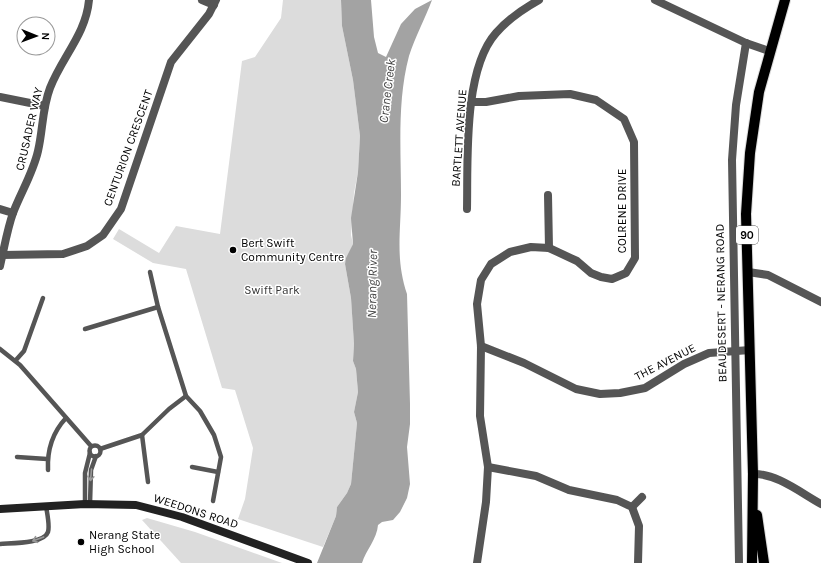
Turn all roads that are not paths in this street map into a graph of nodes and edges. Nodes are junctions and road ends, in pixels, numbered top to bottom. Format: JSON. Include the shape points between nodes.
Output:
{"nodes":[{"id":1,"x":89,"y":0,"type":"edge"},
{"id":2,"x":202,"y":0,"type":"edge"},
{"id":3,"x":539,"y":0,"type":"edge"},
{"id":4,"x":785,"y":0,"type":"edge"},
{"id":5,"x":659,"y":1,"type":"edge"},
{"id":6,"x":215,"y":2,"type":"edge"},
{"id":7,"x":746,"y":43,"type":"junction"},
{"id":8,"x":770,"y":51,"type":"junction"},
{"id":9,"x":0,"y":98,"type":"edge"},
{"id":10,"x":472,"y":102,"type":"junction"},
{"id":11,"x":45,"y":106,"type":"junction"},
{"id":12,"x":548,"y":195,"type":"dead end"},
{"id":13,"x":0,"y":209,"type":"edge"},
{"id":14,"x":467,"y":209,"type":"dead end"},
{"id":15,"x":13,"y":213,"type":"junction"},
{"id":16,"x":549,"y":248,"type":"junction"},
{"id":17,"x":2,"y":255,"type":"junction"},
{"id":18,"x":0,"y":266,"type":"edge"},
{"id":19,"x":150,"y":272,"type":"dead end"},
{"id":20,"x":748,"y":272,"type":"junction"},
{"id":21,"x":43,"y":298,"type":"dead end"},
{"id":22,"x":821,"y":302,"type":"edge"},
{"id":23,"x":158,"y":307,"type":"junction"},
{"id":24,"x":85,"y":329,"type":"dead end"},
{"id":25,"x":481,"y":346,"type":"junction"},
{"id":26,"x":0,"y":349,"type":"edge"},
{"id":27,"x":750,"y":350,"type":"junction"},
{"id":28,"x":735,"y":351,"type":"junction"},
{"id":29,"x":16,"y":360,"type":"junction"},
{"id":30,"x":186,"y":396,"type":"junction"},
{"id":31,"x":66,"y":418,"type":"junction"},
{"id":32,"x":142,"y":436,"type":"junction"},
{"id":33,"x":91,"y":446,"type":"junction"},
{"id":34,"x":100,"y":450,"type":"junction"},
{"id":35,"x":90,"y":453,"type":"junction"},
{"id":36,"x":96,"y":456,"type":"junction"},
{"id":37,"x":17,"y":457,"type":"dead end"},
{"id":38,"x":48,"y":459,"type":"junction"},
{"id":39,"x":192,"y":467,"type":"dead end"},
{"id":40,"x":488,"y":467,"type":"junction"},
{"id":41,"x":48,"y":470,"type":"dead end"},
{"id":42,"x":218,"y":472,"type":"junction"},
{"id":43,"x":753,"y":474,"type":"junction"},
{"id":44,"x":148,"y":482,"type":"dead end"},
{"id":45,"x":642,"y":497,"type":"dead end"},
{"id":46,"x":213,"y":501,"type":"dead end"},
{"id":47,"x":87,"y":504,"type":"junction"},
{"id":48,"x":821,"y":504,"type":"edge"},
{"id":49,"x":46,"y":506,"type":"junction"},
{"id":50,"x":632,"y":507,"type":"junction"},
{"id":51,"x":0,"y":509,"type":"edge"},
{"id":52,"x":0,"y":544,"type":"edge"},
{"id":53,"x":308,"y":563,"type":"edge"},
{"id":54,"x":477,"y":563,"type":"edge"},
{"id":55,"x":638,"y":563,"type":"edge"},
{"id":56,"x":739,"y":563,"type":"edge"},
{"id":57,"x":752,"y":563,"type":"edge"},
{"id":58,"x":764,"y":563,"type":"edge"}],
"edges":[{"from":1,"to":11,"type":"street","name":"CRUSADER WAY","via":[[88,14],[77,39],[58,69]]},
{"from":2,"to":6,"type":"street"},
{"from":3,"to":10,"type":"street","name":"BARTLETT AVENUE","via":[[522,9],[495,34],[481,59]]},
{"from":4,"to":8,"type":"main road","number":"90"},
{"from":5,"to":7,"type":"street"},
{"from":6,"to":17,"type":"street","name":"CENTURION CRESCENT","via":[[209,14],[171,62],[121,209],[103,235],[87,246],[63,254]]},
{"from":7,"to":8,"type":"street"},
{"from":7,"to":28,"type":"street","name":"BEAUDESERT - NERANG ROAD","via":[[736,105],[732,160]]},
{"from":8,"to":20,"type":"main road","number":"90","via":[[759,92],[750,153],[746,214]]},
{"from":9,"to":11,"type":"street"},
{"from":10,"to":14,"type":"street","name":"BARTLETT AVENUE"},
{"from":10,"to":16,"type":"street","name":"COLRENE DRIVE","via":[[519,96],[570,94],[596,100],[624,119],[634,142],[635,258],[626,273],[612,279],[601,278],[577,261]]},
{"from":11,"to":15,"type":"street","name":"CRUSADER WAY","via":[[39,150]]},
{"from":12,"to":16,"type":"street"},
{"from":13,"to":15,"type":"street"},
{"from":15,"to":17,"type":"street","name":"CRUSADER WAY"},
{"from":16,"to":25,"type":"street","name":"COLRENE DRIVE","via":[[531,247],[510,252],[488,269],[481,280],[477,304]]},
{"from":17,"to":18,"type":"street","name":"CRUSADER WAY"},
{"from":19,"to":23,"type":"lane"},
{"from":20,"to":22,"type":"street","via":[[768,275]]},
{"from":20,"to":27,"type":"main road","number":"90"},
{"from":21,"to":29,"type":"lane","via":[[24,351]]},
{"from":23,"to":24,"type":"lane"},
{"from":23,"to":30,"type":"lane"},
{"from":25,"to":28,"type":"street","name":"THE AVENUE","via":[[524,363],[576,389],[600,394],[645,388],[684,364],[709,353]]},
{"from":25,"to":40,"type":"street","name":"COLRENE DRIVE","via":[[480,416]]},
{"from":26,"to":29,"type":"lane"},
{"from":27,"to":28,"type":"street","name":"THE AVENUE"},
{"from":27,"to":43,"type":"main road","number":"90"},
{"from":28,"to":56,"type":"street","name":"BEAUDESERT - NERANG ROAD"},
{"from":29,"to":31,"type":"lane"},
{"from":30,"to":32,"type":"lane"},
{"from":30,"to":42,"type":"lane","via":[[200,411],[214,435],[221,457]]},
{"from":31,"to":33,"type":"lane"},
{"from":31,"to":38,"type":"lane","via":[[53,436]]},
{"from":32,"to":34,"type":"lane"},
{"from":32,"to":44,"type":"lane"},
{"from":33,"to":34,"type":"lane","via":[[96,445]]},
{"from":33,"to":35,"type":"lane"},
{"from":34,"to":36,"type":"lane"},
{"from":35,"to":36,"type":"lane"},
{"from":35,"to":47,"type":"lane","via":[[85,473]]},
{"from":36,"to":47,"type":"lane","one_way":true,"via":[[91,470]]},
{"from":37,"to":38,"type":"lane"},
{"from":38,"to":41,"type":"lane"},
{"from":39,"to":42,"type":"lane"},
{"from":40,"to":50,"type":"street","via":[[536,476],[569,490],[617,500]]},
{"from":40,"to":54,"type":"street","name":"COLRENE DRIVE"},
{"from":42,"to":46,"type":"lane"},
{"from":43,"to":48,"type":"street","via":[[775,478]]},
{"from":43,"to":57,"type":"main road","number":"90"},
{"from":43,"to":58,"type":"main road","number":"90"},
{"from":45,"to":50,"type":"street"},
{"from":47,"to":49,"type":"street","name":"WEEDONS ROAD"},
{"from":47,"to":53,"type":"street","name":"WEEDONS ROAD","via":[[129,504],[166,511]]},
{"from":49,"to":51,"type":"street","name":"WEEDONS ROAD"},
{"from":49,"to":52,"type":"lane","one_way":true,"via":[[48,532],[44,537],[35,541]]},
{"from":50,"to":55,"type":"street","via":[[639,526]]}]}
